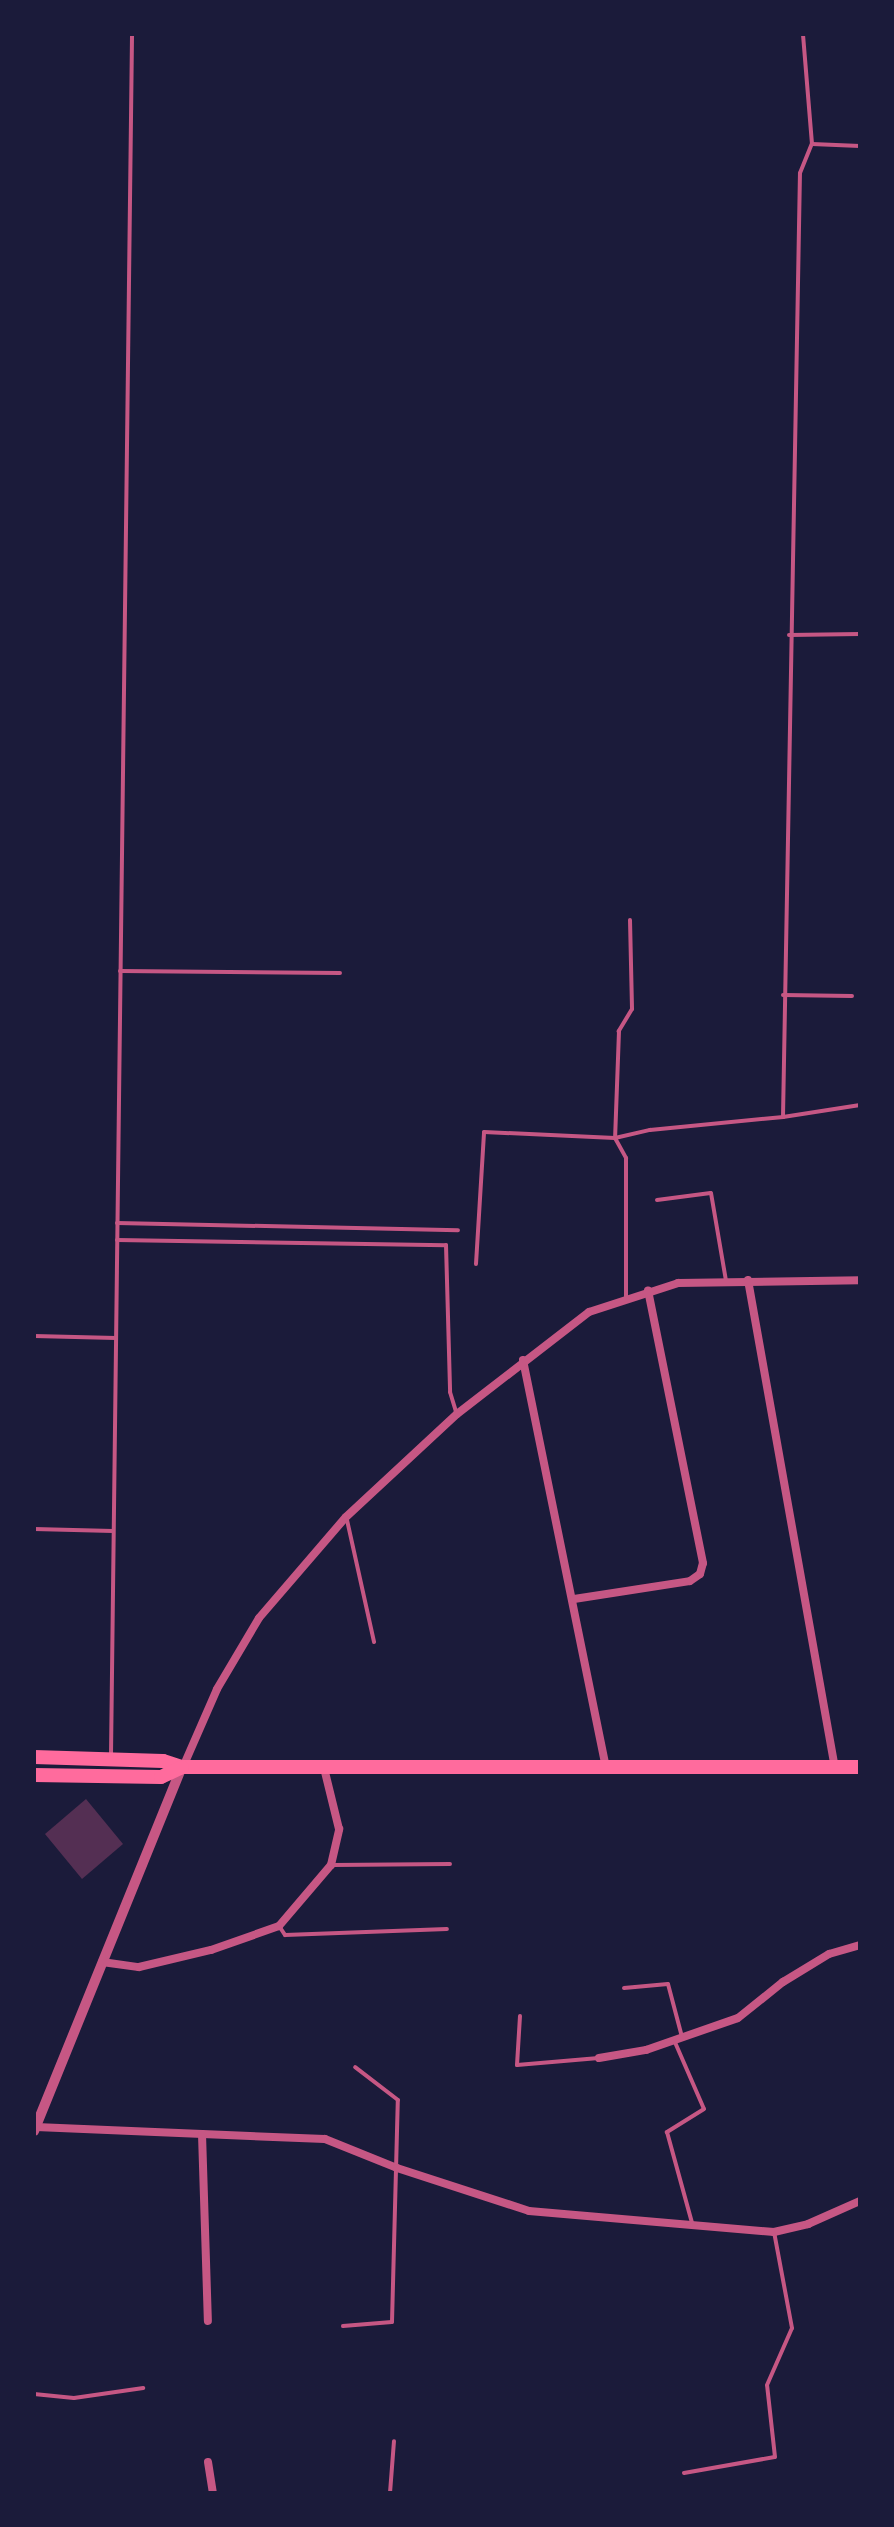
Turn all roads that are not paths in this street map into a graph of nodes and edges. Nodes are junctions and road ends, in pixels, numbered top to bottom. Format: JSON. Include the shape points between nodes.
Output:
{"nodes":[{"id":1,"x":132,"y":34,"type":"edge"},
{"id":2,"x":803,"y":34,"type":"edge"},
{"id":3,"x":812,"y":144,"type":"junction"},
{"id":4,"x":860,"y":146,"type":"edge"},
{"id":5,"x":860,"y":634,"type":"edge"},
{"id":6,"x":789,"y":635,"type":"junction"},
{"id":7,"x":630,"y":920,"type":"dead end"},
{"id":8,"x":120,"y":971,"type":"junction"},
{"id":9,"x":340,"y":973,"type":"dead end"},
{"id":10,"x":783,"y":995,"type":"junction"},
{"id":11,"x":852,"y":996,"type":"dead end"},
{"id":12,"x":860,"y":1105,"type":"edge"},
{"id":13,"x":783,"y":1117,"type":"junction"},
{"id":14,"x":615,"y":1138,"type":"junction"},
{"id":15,"x":657,"y":1200,"type":"dead end"},
{"id":16,"x":117,"y":1223,"type":"junction"},
{"id":17,"x":458,"y":1230,"type":"dead end"},
{"id":18,"x":117,"y":1240,"type":"junction"},
{"id":19,"x":476,"y":1264,"type":"dead end"},
{"id":20,"x":748,"y":1280,"type":"junction"},
{"id":21,"x":860,"y":1280,"type":"edge"},
{"id":22,"x":726,"y":1281,"type":"junction"},
{"id":23,"x":648,"y":1290,"type":"junction"},
{"id":24,"x":626,"y":1298,"type":"junction"},
{"id":25,"x":34,"y":1336,"type":"edge"},
{"id":26,"x":116,"y":1338,"type":"junction"},
{"id":27,"x":523,"y":1360,"type":"junction"},
{"id":28,"x":457,"y":1414,"type":"junction"},
{"id":29,"x":346,"y":1517,"type":"junction"},
{"id":30,"x":34,"y":1529,"type":"edge"},
{"id":31,"x":113,"y":1531,"type":"junction"},
{"id":32,"x":574,"y":1599,"type":"junction"},
{"id":33,"x":374,"y":1642,"type":"dead end"},
{"id":34,"x":34,"y":1757,"type":"edge"},
{"id":35,"x":111,"y":1758,"type":"junction"},
{"id":36,"x":182,"y":1767,"type":"junction"},
{"id":37,"x":606,"y":1767,"type":"junction"},
{"id":38,"x":835,"y":1767,"type":"junction"},
{"id":39,"x":860,"y":1767,"type":"edge"},
{"id":40,"x":324,"y":1768,"type":"junction"},
{"id":41,"x":34,"y":1775,"type":"edge"},
{"id":42,"x":450,"y":1864,"type":"dead end"},
{"id":43,"x":331,"y":1865,"type":"junction"},
{"id":44,"x":279,"y":1926,"type":"junction"},
{"id":45,"x":447,"y":1929,"type":"dead end"},
{"id":46,"x":860,"y":1945,"type":"edge"},
{"id":47,"x":102,"y":1962,"type":"junction"},
{"id":48,"x":624,"y":1988,"type":"dead end"},
{"id":49,"x":520,"y":2016,"type":"dead end"},
{"id":50,"x":678,"y":2038,"type":"junction"},
{"id":51,"x":599,"y":2058,"type":"joint"},
{"id":52,"x":355,"y":2067,"type":"dead end"},
{"id":53,"x":35,"y":2129,"type":"edge"},
{"id":54,"x":202,"y":2134,"type":"junction"},
{"id":55,"x":397,"y":2168,"type":"junction"},
{"id":56,"x":860,"y":2201,"type":"edge"},
{"id":57,"x":693,"y":2225,"type":"junction"},
{"id":58,"x":774,"y":2232,"type":"junction"},
{"id":59,"x":208,"y":2321,"type":"dead end"},
{"id":60,"x":343,"y":2326,"type":"dead end"},
{"id":61,"x":143,"y":2388,"type":"dead end"},
{"id":62,"x":34,"y":2394,"type":"edge"},
{"id":63,"x":394,"y":2441,"type":"dead end"},
{"id":64,"x":208,"y":2462,"type":"dead end"},
{"id":65,"x":684,"y":2473,"type":"dead end"},
{"id":66,"x":213,"y":2493,"type":"edge"},
{"id":67,"x":390,"y":2493,"type":"edge"}],
"edges":[{"from":1,"to":8,"type":"lane"},
{"from":2,"to":3,"type":"lane"},
{"from":3,"to":4,"type":"lane"},
{"from":3,"to":6,"type":"lane","via":[[800,173]]},
{"from":5,"to":6,"type":"lane"},
{"from":6,"to":10,"type":"lane"},
{"from":7,"to":14,"type":"lane","via":[[632,1009],[619,1031]]},
{"from":8,"to":9,"type":"lane"},
{"from":8,"to":16,"type":"lane"},
{"from":10,"to":11,"type":"lane"},
{"from":10,"to":13,"type":"lane"},
{"from":12,"to":13,"type":"lane"},
{"from":13,"to":14,"type":"lane"},
{"from":14,"to":19,"type":"lane","via":[[484,1132]]},
{"from":14,"to":24,"type":"lane","via":[[626,1158]]},
{"from":15,"to":22,"type":"lane","via":[[711,1193]]},
{"from":16,"to":17,"type":"lane"},
{"from":16,"to":18,"type":"lane"},
{"from":18,"to":26,"type":"lane"},
{"from":18,"to":28,"type":"lane","via":[[446,1245],[450,1392]]},
{"from":20,"to":21,"type":"street"},
{"from":20,"to":22,"type":"street"},
{"from":20,"to":38,"type":"street"},
{"from":22,"to":23,"type":"street"},
{"from":23,"to":24,"type":"street"},
{"from":23,"to":32,"type":"street","via":[[703,1563],[700,1574],[690,1581]]},
{"from":24,"to":27,"type":"street","via":[[589,1312]]},
{"from":25,"to":26,"type":"lane"},
{"from":26,"to":31,"type":"lane"},
{"from":27,"to":28,"type":"street"},
{"from":27,"to":32,"type":"street"},
{"from":28,"to":29,"type":"street"},
{"from":29,"to":33,"type":"lane"},
{"from":29,"to":36,"type":"street","via":[[259,1618],[217,1689]]},
{"from":30,"to":31,"type":"lane"},
{"from":31,"to":35,"type":"lane"},
{"from":32,"to":37,"type":"street"},
{"from":34,"to":35,"type":"main road"},
{"from":35,"to":36,"type":"main road"},
{"from":36,"to":40,"type":"main road"},
{"from":36,"to":41,"type":"main road","via":[[161,1777]]},
{"from":36,"to":47,"type":"street"},
{"from":37,"to":38,"type":"main road"},
{"from":37,"to":40,"type":"main road"},
{"from":38,"to":39,"type":"main road"},
{"from":40,"to":43,"type":"street","via":[[339,1829]]},
{"from":42,"to":43,"type":"lane"},
{"from":43,"to":44,"type":"street"},
{"from":44,"to":45,"type":"lane","via":[[285,1935]]},
{"from":44,"to":47,"type":"street","via":[[139,1967]]},
{"from":46,"to":50,"type":"street","via":[[829,1954],[738,2018]]},
{"from":47,"to":53,"type":"street"},
{"from":48,"to":50,"type":"lane","via":[[668,1984]]},
{"from":49,"to":51,"type":"lane","via":[[517,2065]]},
{"from":50,"to":51,"type":"street"},
{"from":50,"to":57,"type":"lane","via":[[704,2109],[667,2132]]},
{"from":52,"to":55,"type":"lane","via":[[398,2100]]},
{"from":53,"to":54,"type":"street"},
{"from":54,"to":55,"type":"street","via":[[325,2139]]},
{"from":54,"to":59,"type":"street"},
{"from":55,"to":57,"type":"street","via":[[529,2211]]},
{"from":55,"to":60,"type":"lane","via":[[392,2322]]},
{"from":56,"to":58,"type":"street","via":[[808,2224]]},
{"from":57,"to":58,"type":"street"},
{"from":58,"to":65,"type":"lane","via":[[792,2328],[767,2385],[775,2457]]},
{"from":61,"to":62,"type":"lane","via":[[74,2398]]},
{"from":63,"to":67,"type":"lane"},
{"from":64,"to":66,"type":"street"}]}
